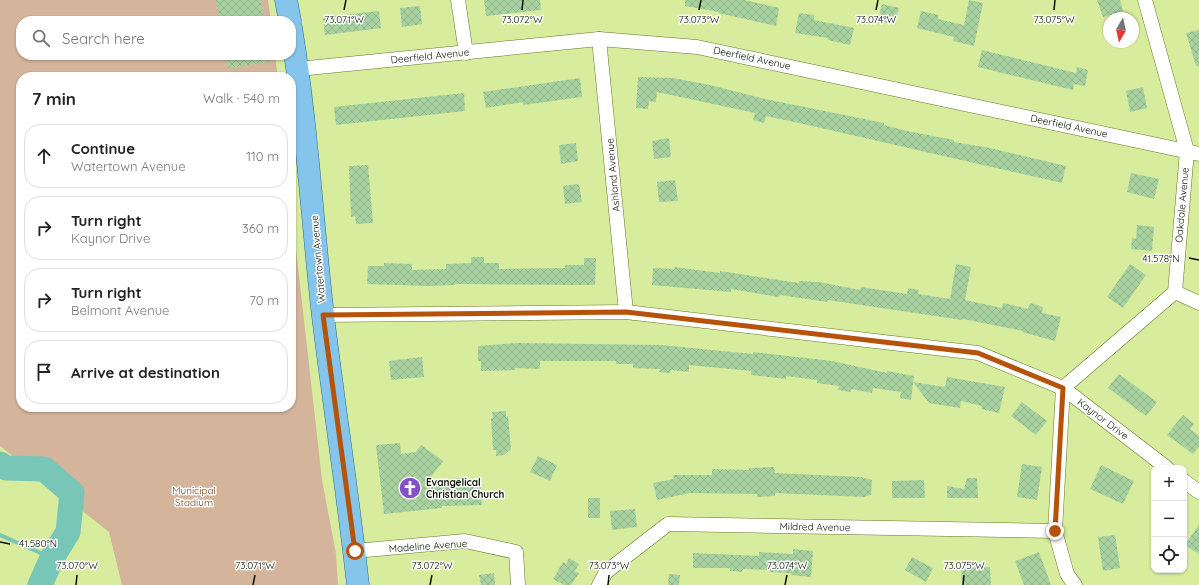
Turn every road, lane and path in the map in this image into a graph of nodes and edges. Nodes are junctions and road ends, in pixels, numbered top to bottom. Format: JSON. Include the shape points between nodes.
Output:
{"nodes":[{"id":1,"x":286,"y":0,"type":"edge"},
{"id":2,"x":458,"y":0,"type":"edge"},
{"id":3,"x":1146,"y":0,"type":"edge"},
{"id":4,"x":289,"y":16,"type":"edge"},
{"id":5,"x":599,"y":39,"type":"junction"},
{"id":6,"x":466,"y":53,"type":"junction"},
{"id":7,"x":296,"y":57,"type":"edge"},
{"id":8,"x":298,"y":69,"type":"junction"},
{"id":9,"x":1193,"y":153,"type":"edge"},
{"id":10,"x":1175,"y":292,"type":"junction"},
{"id":11,"x":1199,"y":303,"type":"edge"},
{"id":12,"x":626,"y":312,"type":"junction"},
{"id":13,"x":323,"y":315,"type":"junction"},
{"id":14,"x":1063,"y":388,"type":"junction"},
{"id":15,"x":1163,"y":465,"type":"edge"},
{"id":16,"x":1187,"y":483,"type":"edge"},
{"id":17,"x":1199,"y":492,"type":"edge"},
{"id":18,"x":1055,"y":531,"type":"junction"},
{"id":19,"x":355,"y":551,"type":"junction"},
{"id":20,"x":358,"y":585,"type":"edge"},
{"id":21,"x":518,"y":585,"type":"edge"},
{"id":22,"x":599,"y":585,"type":"edge"},
{"id":23,"x":1075,"y":585,"type":"edge"}],
"edges":[{"from":1,"to":4,"type":"main road"},
{"from":2,"to":6,"type":"street"},
{"from":3,"to":9,"type":"street","name":"Oakdale Avenue"},
{"from":5,"to":6,"type":"street","name":"Deerfield Avenue"},
{"from":5,"to":9,"type":"street","name":"Deerfield Avenue","via":[[696,46]]},
{"from":5,"to":12,"type":"street","name":"Ashland Avenue"},
{"from":6,"to":8,"type":"street","name":"Deerfield Avenue"},
{"from":7,"to":8,"type":"main road","name":"Watertown Avenue"},
{"from":8,"to":13,"type":"main road","name":"Watertown Avenue"},
{"from":9,"to":10,"type":"street","name":"Oakdale Avenue"},
{"from":10,"to":11,"type":"street"},
{"from":10,"to":14,"type":"street"},
{"from":12,"to":13,"type":"street","name":"Kaynor Drive"},
{"from":12,"to":14,"type":"street","name":"Kaynor Drive","via":[[978,353]]},
{"from":13,"to":19,"type":"main road","name":"Watertown Avenue"},
{"from":14,"to":15,"type":"street","name":"Kaynor Drive"},
{"from":14,"to":18,"type":"street"},
{"from":16,"to":17,"type":"street"},
{"from":18,"to":22,"type":"street","name":"Mildred Avenue","via":[[668,524],[606,572]]},
{"from":18,"to":23,"type":"street","via":[[1067,574]]},
{"from":19,"to":20,"type":"main road","name":"Watertown Avenue"},
{"from":19,"to":21,"type":"street","name":"Madeline Avenue","via":[[465,541],[516,552]]}]}
